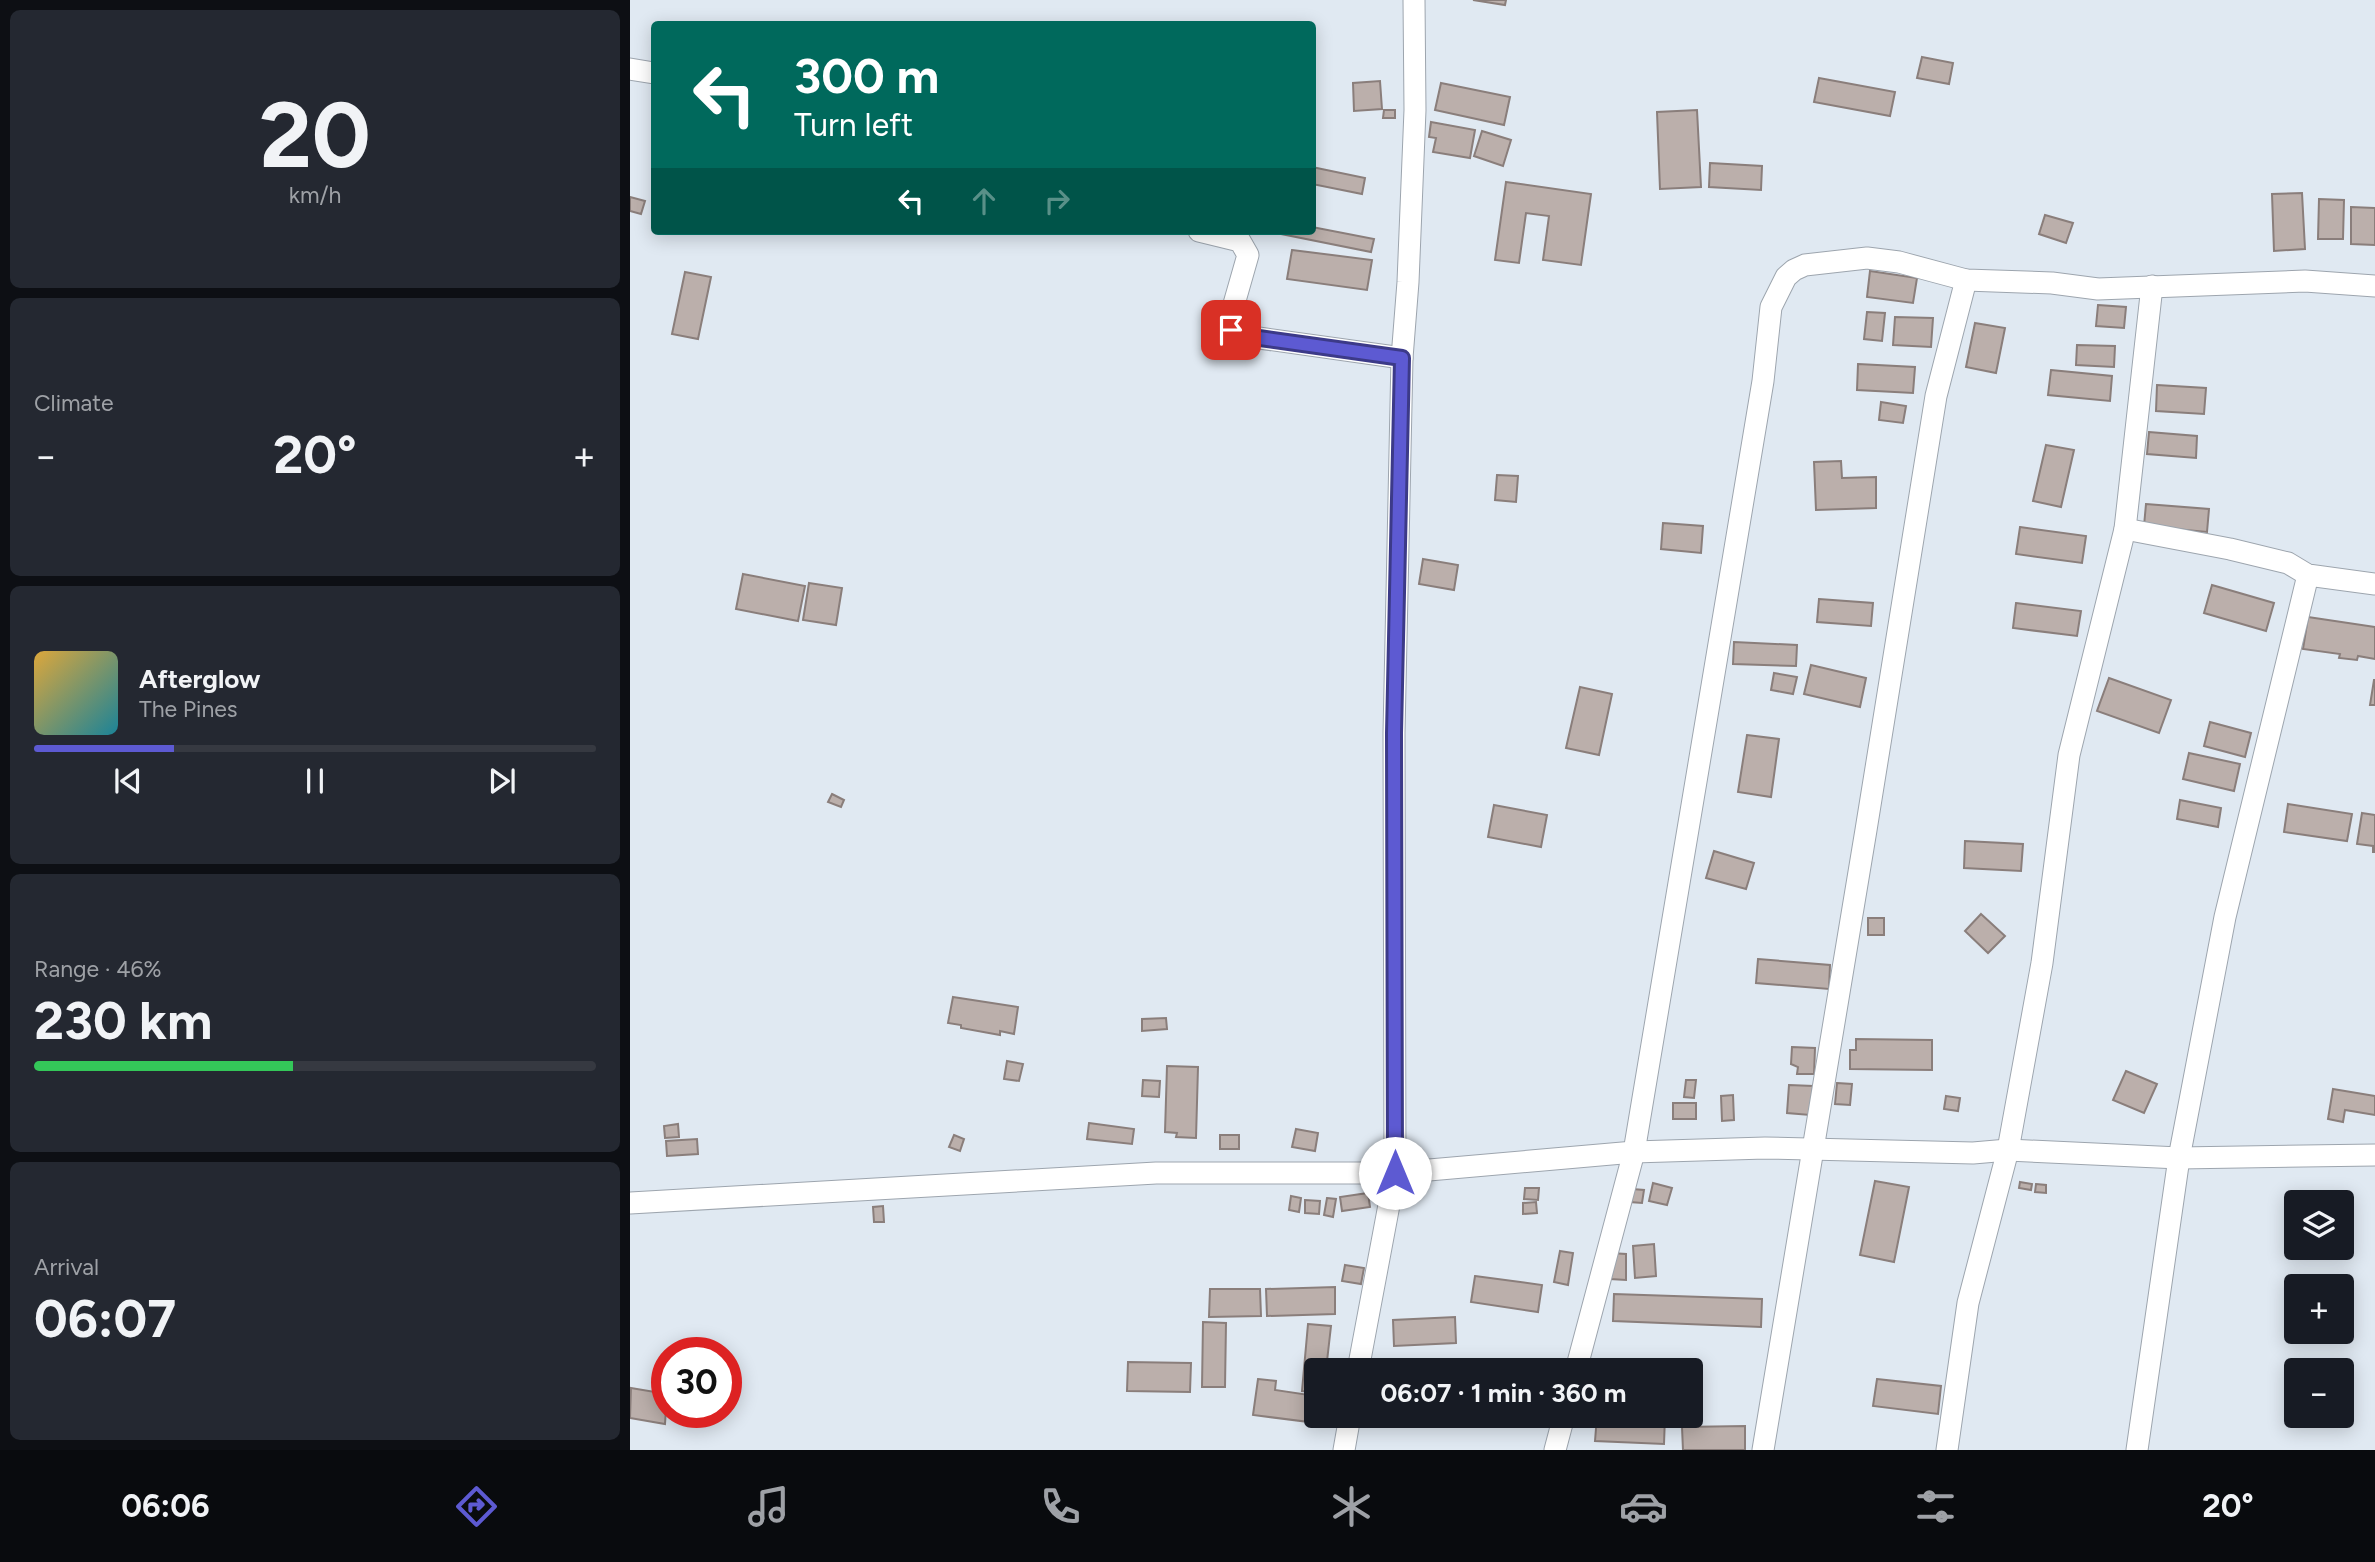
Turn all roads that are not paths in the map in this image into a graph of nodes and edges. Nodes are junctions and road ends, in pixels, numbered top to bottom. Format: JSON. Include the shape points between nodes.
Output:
{"nodes":[{"id":1,"x":1415,"y":0,"type":"edge"},
{"id":2,"x":630,"y":69,"type":"edge"},
{"id":3,"x":651,"y":72,"type":"edge"},
{"id":4,"x":1214,"y":235,"type":"edge"},
{"id":5,"x":1966,"y":280,"type":"junction"},
{"id":6,"x":2152,"y":286,"type":"junction"},
{"id":7,"x":2375,"y":286,"type":"edge"},
{"id":8,"x":1402,"y":358,"type":"junction"},
{"id":9,"x":2125,"y":529,"type":"junction"},
{"id":10,"x":2308,"y":575,"type":"junction"},
{"id":11,"x":2375,"y":584,"type":"edge"},
{"id":12,"x":1813,"y":1149,"type":"junction"},
{"id":13,"x":2008,"y":1150,"type":"junction"},
{"id":14,"x":1634,"y":1152,"type":"junction"},
{"id":15,"x":2375,"y":1155,"type":"edge"},
{"id":16,"x":2179,"y":1158,"type":"junction"},
{"id":17,"x":1395,"y":1173,"type":"junction"},
{"id":18,"x":630,"y":1203,"type":"edge"},
{"id":19,"x":1360,"y":1358,"type":"edge"},
{"id":20,"x":1579,"y":1358,"type":"edge"},
{"id":21,"x":1348,"y":1428,"type":"edge"},
{"id":22,"x":1561,"y":1428,"type":"edge"},
{"id":23,"x":1344,"y":1450,"type":"edge"},
{"id":24,"x":1555,"y":1450,"type":"edge"},
{"id":25,"x":1763,"y":1450,"type":"edge"},
{"id":26,"x":1947,"y":1450,"type":"edge"},
{"id":27,"x":2137,"y":1450,"type":"edge"}],
"edges":[{"from":1,"to":8,"type":"street","via":[[1415,110]]},
{"from":2,"to":3,"type":"street"},
{"from":4,"to":8,"type":"street","via":[[1240,242],[1248,255],[1230,318],[1229,327],[1238,335]]},
{"from":5,"to":6,"type":"street","via":[[2052,282],[2098,289]]},
{"from":5,"to":12,"type":"street","via":[[1936,396]]},
{"from":5,"to":14,"type":"street","via":[[1899,261],[1867,258],[1805,265],[1786,277],[1771,307],[1763,381]]},
{"from":6,"to":7,"type":"street","via":[[2305,281]]},
{"from":6,"to":9,"type":"street"},
{"from":8,"to":17,"type":"street","via":[[1394,733]]},
{"from":9,"to":10,"type":"street","via":[[2277,560]]},
{"from":9,"to":13,"type":"street","via":[[2069,755],[2042,963]]},
{"from":10,"to":11,"type":"street"},
{"from":10,"to":16,"type":"street","via":[[2225,917]]},
{"from":12,"to":13,"type":"street"},
{"from":12,"to":14,"type":"street"},
{"from":12,"to":25,"type":"street"},
{"from":13,"to":16,"type":"street"},
{"from":13,"to":26,"type":"street","via":[[1968,1303]]},
{"from":14,"to":17,"type":"street"},
{"from":14,"to":20,"type":"street"},
{"from":15,"to":16,"type":"street"},
{"from":16,"to":27,"type":"street"},
{"from":17,"to":18,"type":"street","via":[[1142,1174]]},
{"from":17,"to":19,"type":"street"},
{"from":21,"to":23,"type":"street"},
{"from":22,"to":24,"type":"street"}]}
